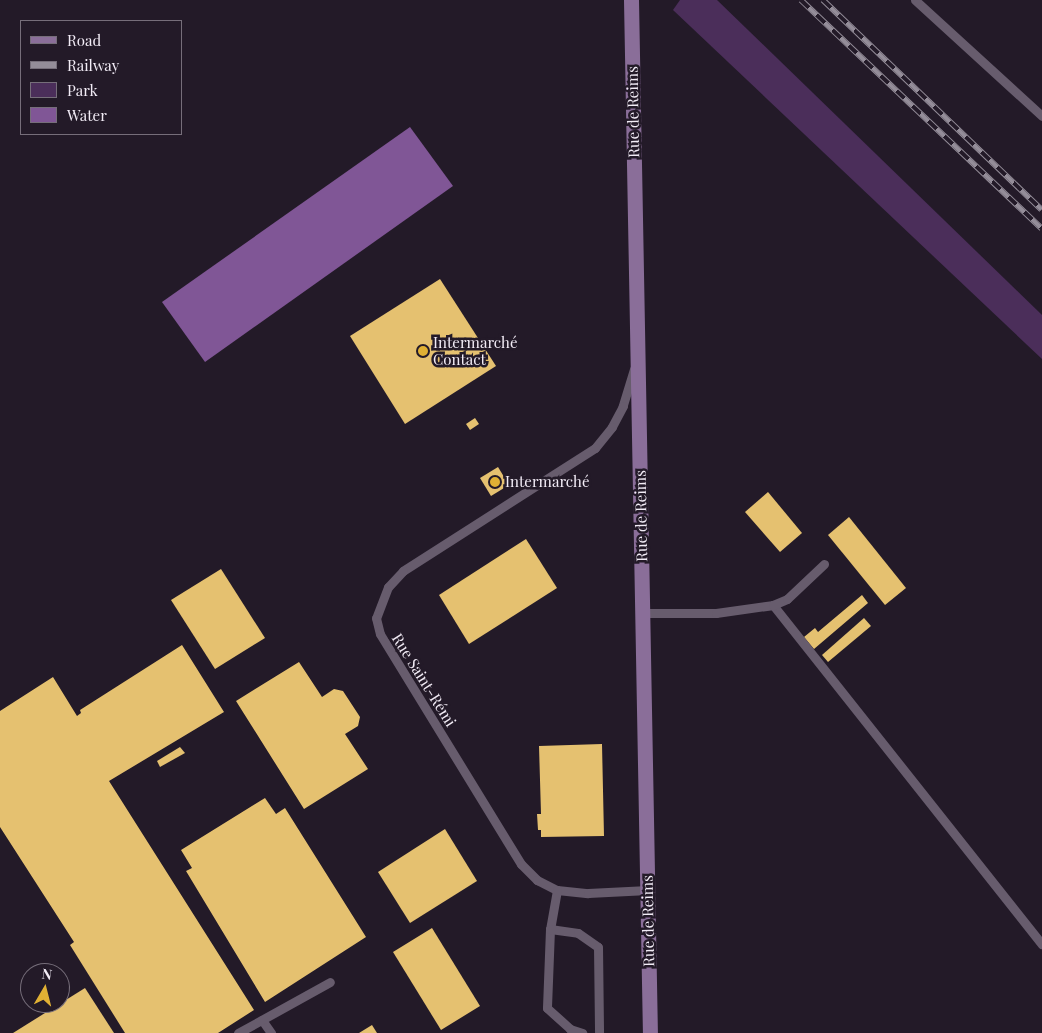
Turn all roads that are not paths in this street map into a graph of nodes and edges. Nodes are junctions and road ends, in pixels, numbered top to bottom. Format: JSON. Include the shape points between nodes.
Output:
{"nodes":[{"id":1,"x":630,"y":0,"type":"edge"},
{"id":2,"x":915,"y":0,"type":"edge"},
{"id":3,"x":1042,"y":116,"type":"edge"},
{"id":4,"x":638,"y":357,"type":"junction"},
{"id":5,"x":824,"y":564,"type":"dead end"},
{"id":6,"x":773,"y":605,"type":"junction"},
{"id":7,"x":643,"y":613,"type":"junction"},
{"id":8,"x":557,"y":890,"type":"junction"},
{"id":9,"x":648,"y":890,"type":"junction"},
{"id":10,"x":550,"y":929,"type":"junction"},
{"id":11,"x":1042,"y":944,"type":"edge"},
{"id":12,"x":330,"y":982,"type":"dead end"},
{"id":13,"x":262,"y":1020,"type":"junction"},
{"id":14,"x":238,"y":1033,"type":"edge"},
{"id":15,"x":271,"y":1033,"type":"edge"},
{"id":16,"x":582,"y":1033,"type":"edge"},
{"id":17,"x":599,"y":1033,"type":"edge"},
{"id":18,"x":650,"y":1033,"type":"edge"}],
"edges":[{"from":1,"to":4,"type":"street","name":"Rue de Reims"},
{"from":2,"to":3,"type":"lane"},
{"from":4,"to":7,"type":"street","name":"Rue de Reims"},
{"from":4,"to":8,"type":"lane","name":"Rue Saint-Rémi","via":[[623,406],[595,448],[425,554],[388,587],[376,618],[380,634],[521,864],[537,880]]},
{"from":5,"to":6,"type":"lane","via":[[787,599]]},
{"from":6,"to":7,"type":"lane","via":[[716,613]]},
{"from":6,"to":11,"type":"lane"},
{"from":7,"to":9,"type":"street","name":"Rue de Reims"},
{"from":8,"to":9,"type":"lane","name":"Rue Saint-Rémi","via":[[588,894]]},
{"from":8,"to":10,"type":"lane"},
{"from":9,"to":18,"type":"street","name":"Rue de Reims"},
{"from":10,"to":16,"type":"lane","via":[[547,1008],[570,1029]]},
{"from":10,"to":17,"type":"lane","via":[[578,933],[598,947]]},
{"from":12,"to":13,"type":"lane"},
{"from":13,"to":14,"type":"lane"},
{"from":13,"to":15,"type":"lane"}]}
